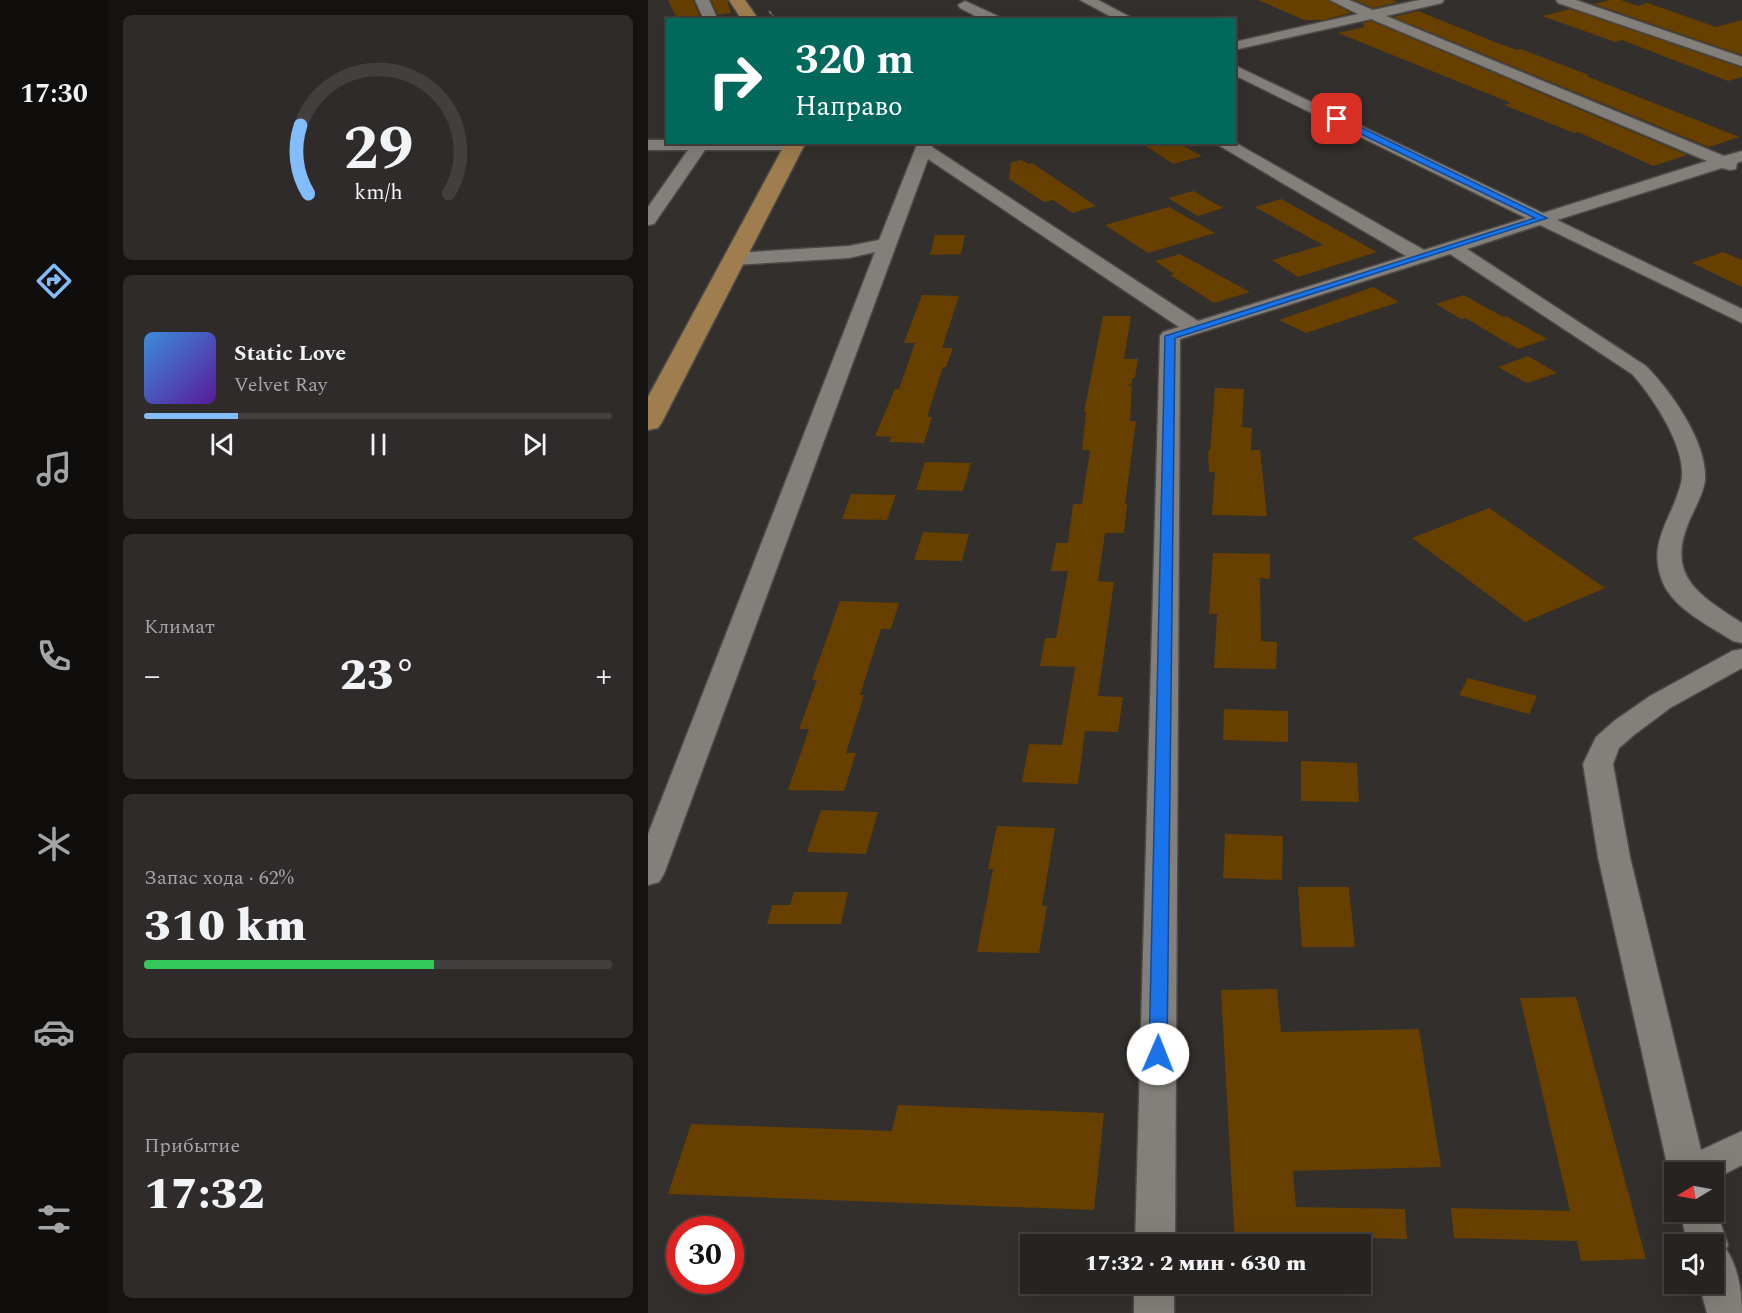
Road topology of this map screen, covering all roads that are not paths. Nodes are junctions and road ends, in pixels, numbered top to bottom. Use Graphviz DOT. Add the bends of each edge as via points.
graph roads {
  1 [pos="702,0"];
  2 [pos="737,0"];
  3 [pos="1087,0"];
  4 [pos="1337,0"];
  5 [pos="1437,0"];
  6 [pos="1563,0"];
  7 [pos="964,7"];
  8 [pos="1373,14"];
  9 [pos="710,18"];
  10 [pos="750,18"];
  11 [pos="990,18"];
  12 [pos="1125,18"];
  13 [pos="1236,46"];
  14 [pos="1742,62"];
  15 [pos="1236,70"];
  16 [pos="702,144"];
  17 [pos="796,144"];
  18 [pos="1224,144"];
  19 [pos="648,145"];
  20 [pos="925,146"];
  21 [pos="1742,156"];
  22 [pos="1722,162"];
  23 [pos="1742,170"];
  24 [pos="1543,218"];
  25 [pos="648,220"];
  26 [pos="889,244"];
  27 [pos="1452,247"];
  28 [pos="1422,257"];
  29 [pos="734,259"];
  30 [pos="1742,317"];
  31 [pos="1195,328"];
  32 [pos="648,422"];
  33 [pos="1742,635"];
  34 [pos="1742,657"];
  35 [pos="648,874"];
  36 [pos="1742,1148"];
  37 [pos="1687,1162"];
  38 [pos="1713,1162"];
  39 [pos="1155,1234"];
  40 [pos="1154,1294"];
  41 [pos="1722,1294"];
  42 [pos="1154,1313"];
  43 [pos="1727,1313"];
  1 -- 9 [label="street"];
  2 -- 10 [label="main road"];
  3 -- 12 [label="street"];
  4 -- 8 [label="street"];
  5 -- 8 [label="street"];
  6 -- 14 [label="street"];
  7 -- 11 [label="street"];
  8 -- 13 [label="street"];
  8 -- 22 [label="street"];
  15 -- 24 [label="street"];
  16 -- 17 [label="street"];
  16 -- 19 [label="street"];
  16 -- 25 [label="street"];
  17 -- 29 [label="main road"];
  18 -- 28 [label="street"];
  20 -- 26 [label="street"];
  20 -- 31 [label="street"];
  21 -- 22 [label="street"];
  22 -- 23 [label="street"];
  22 -- 24 [label="street"];
  24 -- 27 [label="street"];
  24 -- 30 [label="street"];
  26 -- 29 [label="street" via="849,252"];
  26 -- 35 [label="street"];
  27 -- 28 [label="street"];
  27 -- 33 [label="street" via="1639,370 1659,391 1690,451 1693,482 1671,536 1669,559 1676,584 1691,601"];
  28 -- 31 [label="street"];
  29 -- 32 [label="main road"];
  31 -- 39 [label="street" via="1170,336"];
  34 -- 37 [label="street" via="1660,702 1624,728 1606,744 1598,764 1614,857"];
  36 -- 38 [label="street"];
  40 -- 42 [label="street"];
  41 -- 43 [label="street"];
}
